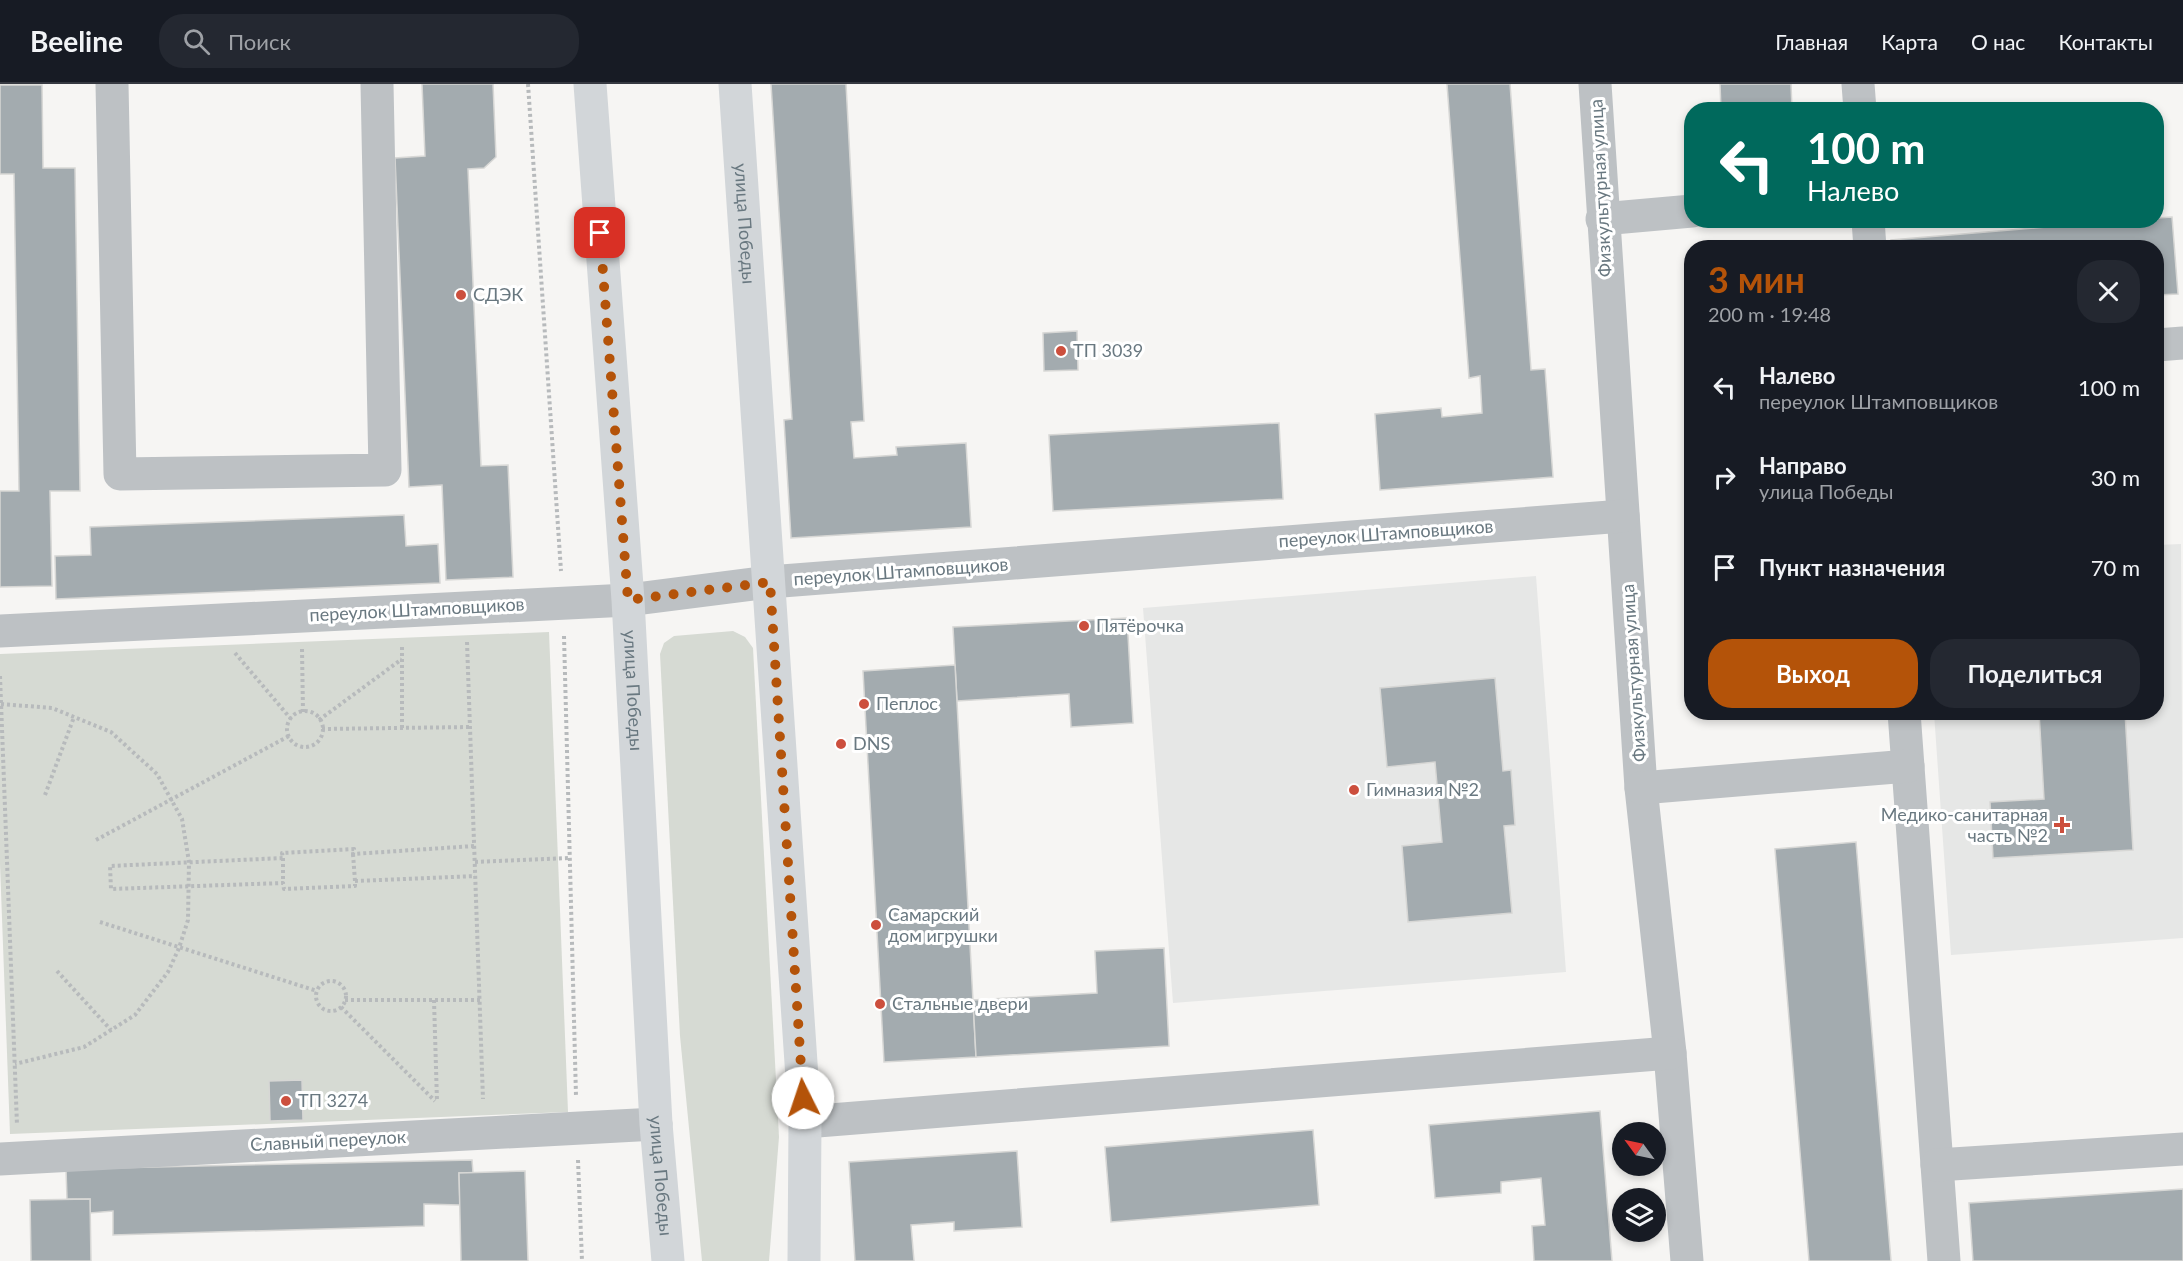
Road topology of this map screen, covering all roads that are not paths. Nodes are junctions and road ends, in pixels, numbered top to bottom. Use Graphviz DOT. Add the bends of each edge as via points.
graph roads {
  1 [pos="112,84"];
  2 [pos="377,84"];
  3 [pos="590,84"];
  4 [pos="735,84"];
  5 [pos="1595,84"];
  6 [pos="1858,84"];
  7 [pos="1859,102"];
  8 [pos="1684,212"];
  9 [pos="1602,219"];
  10 [pos="2183,343"];
  11 [pos="2164,344"];
  12 [pos="1623,516"];
  13 [pos="770,582"];
  14 [pos="628,600"];
  15 [pos="0,631"];
  16 [pos="1905,720"];
  17 [pos="1908,765"];
  18 [pos="1641,788"];
  19 [pos="1671,1053"];
  20 [pos="804,1122"];
  21 [pos="656,1124"];
  22 [pos="2183,1149"];
  23 [pos="0,1158"];
  24 [pos="1937,1165"];
  25 [pos="668,1261"];
  26 [pos="804,1261"];
  27 [pos="1687,1261"];
  28 [pos="1944,1261"];
  1 -- 2 [label="street" via="120,474 385,470"];
  3 -- 14 [label="main road, улица Победы"];
  4 -- 13 [label="main road, улица Победы"];
  5 -- 9 [label="street, Физкультурная улица"];
  6 -- 7 [label="street"];
  8 -- 9 [label="street"];
  9 -- 12 [label="street, Физкультурная улица"];
  10 -- 11 [label="street"];
  12 -- 13 [label="street, переулок Штамповщиков"];
  12 -- 18 [label="street, Физкультурная улица"];
  13 -- 14 [label="street, переулок Штамповщиков"];
  13 -- 20 [label="main road, улица Победы"];
  14 -- 15 [label="street, переулок Штамповщиков"];
  14 -- 21 [label="main road, улица Победы"];
  16 -- 17 [label="street"];
  17 -- 18 [label="street"];
  17 -- 24 [label="street"];
  18 -- 19 [label="street, Физкультурная улица"];
  19 -- 20 [label="street"];
  19 -- 27 [label="street, Физкультурная улица"];
  20 -- 26 [label="main road, улица Победы"];
  21 -- 23 [label="street, Славный переулок"];
  21 -- 25 [label="main road, улица Победы"];
  22 -- 24 [label="street"];
  24 -- 28 [label="street"];
}
